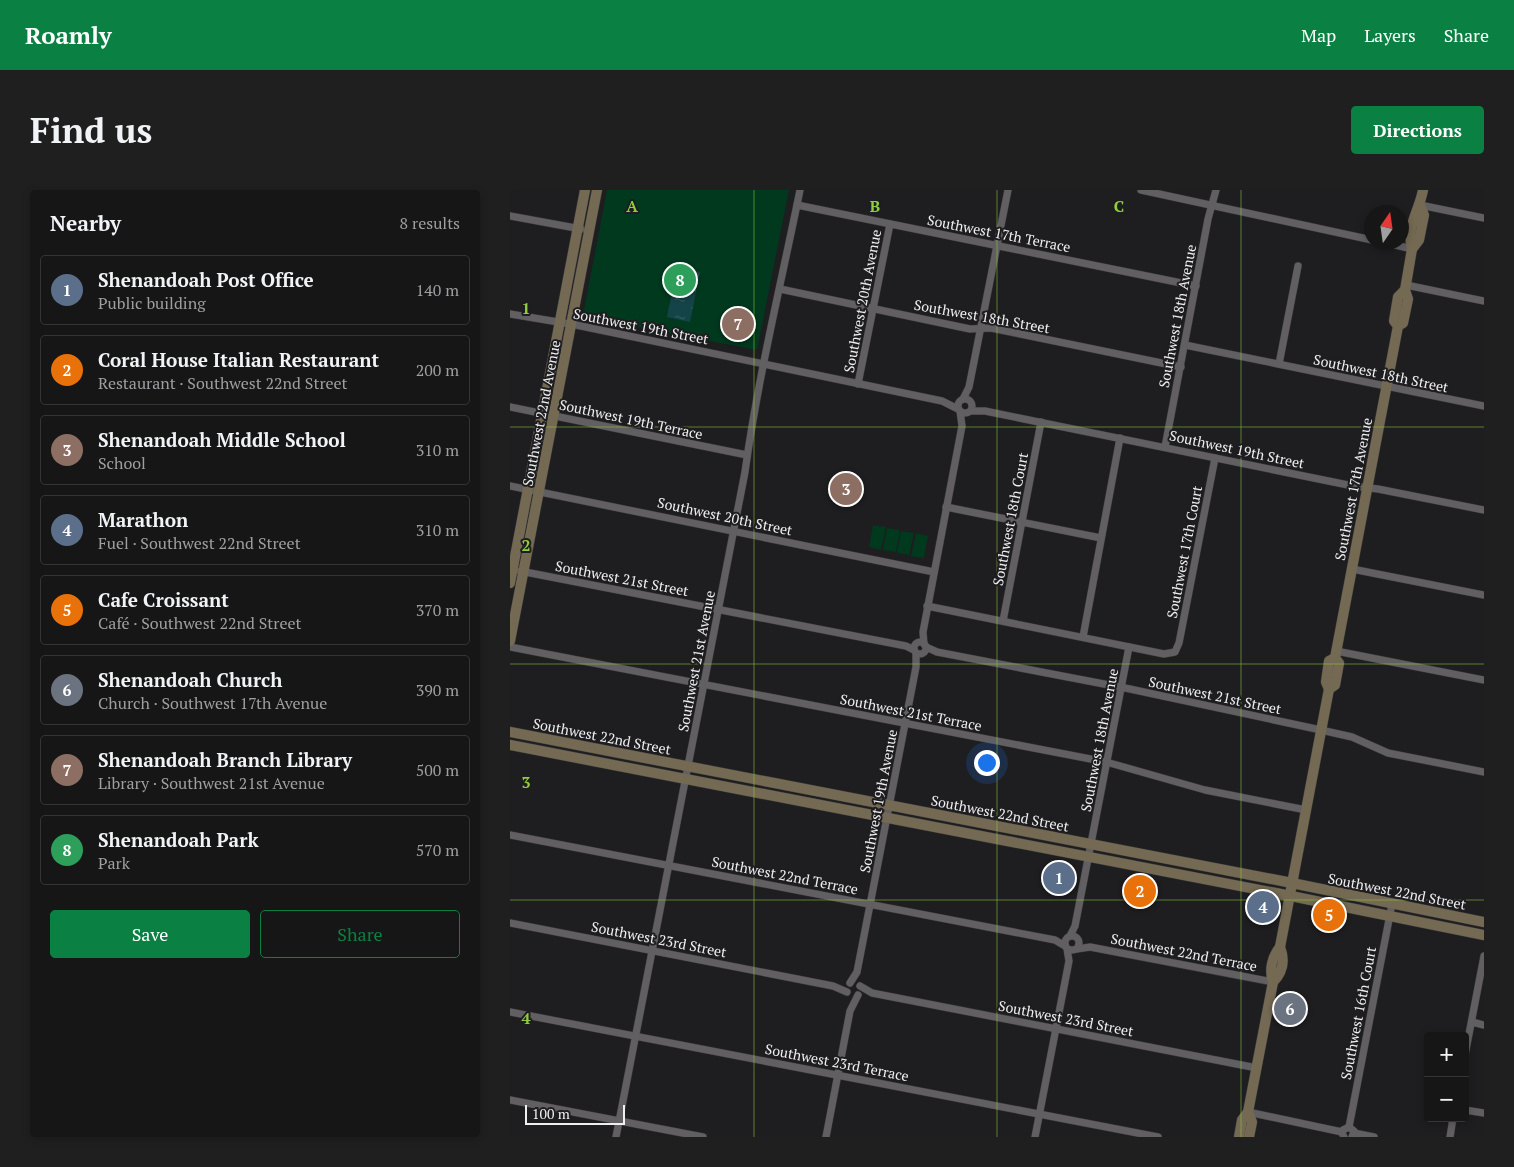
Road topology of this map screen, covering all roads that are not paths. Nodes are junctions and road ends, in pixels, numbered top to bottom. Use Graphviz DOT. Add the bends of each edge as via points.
graph roads {
  1 [pos="585,190"];
  2 [pos="597,190"];
  3 [pos="800,190"];
  4 [pos="1008,190"];
  5 [pos="1141,190"];
  6 [pos="1216,190"];
  7 [pos="1423,190"];
  8 [pos="1212,205"];
  9 [pos="1420,205"];
  10 [pos="797,206"];
  11 [pos="510,216"];
  12 [pos="1484,218"];
  13 [pos="890,224"];
  14 [pos="578,229"];
  15 [pos="589,231"];
  16 [pos="1364,238"];
  17 [pos="996,246"];
  18 [pos="1409,248"];
  19 [pos="1412,249"];
  20 [pos="1298,266"];
  21 [pos="1196,286"];
  22 [pos="1405,288"];
  23 [pos="780,289"];
  24 [pos="1484,301"];
  25 [pos="874,308"];
  26 [pos="510,314"];
  27 [pos="560,323"];
  28 [pos="571,325"];
  29 [pos="980,328"];
  30 [pos="1185,345"];
  31 [pos="764,364"];
  32 [pos="1279,364"];
  33 [pos="1180,367"];
  34 [pos="858,384"];
  35 [pos="969,387"];
  36 [pos="1386,387"];
  37 [pos="962,400"];
  38 [pos="942,401"];
  39 [pos="1484,406"];
  40 [pos="510,407"];
  41 [pos="971,407"];
  42 [pos="959,410"];
  43 [pos="543,413"];
  44 [pos="554,416"];
  45 [pos="1041,422"];
  46 [pos="962,426"];
  47 [pos="1120,438"];
  48 [pos="1165,447"];
  49 [pos="747,455"];
  50 [pos="1214,458"];
  51 [pos="510,486"];
  52 [pos="1368,488"];
  53 [pos="529,489"];
  54 [pos="540,491"];
  55 [pos="946,507"];
  56 [pos="1484,510"];
  57 [pos="1022,522"];
  58 [pos="734,531"];
  59 [pos="1101,538"];
  60 [pos="1352,569"];
  61 [pos="511,570"];
  62 [pos="524,572"];
  63 [pos="934,572"];
  64 [pos="510,582"];
  65 [pos="1484,595"];
  66 [pos="928,606"];
  67 [pos="718,610"];
  68 [pos="1003,621"];
  69 [pos="1083,637"];
  70 [pos="510,641"];
  71 [pos="1129,646"];
  72 [pos="510,647"];
  73 [pos="920,648"];
  74 [pos="1336,654"];
  75 [pos="1484,680"];
  76 [pos="703,684"];
  77 [pos="1121,688"];
  78 [pos="905,724"];
  79 [pos="1322,730"];
  80 [pos="510,732"];
  81 [pos="510,745"];
  82 [pos="1106,762"];
  83 [pos="688,767"];
  84 [pos="1484,772"];
  85 [pos="685,780"];
  86 [pos="890,806"];
  87 [pos="1306,810"];
  88 [pos="887,818"];
  89 [pos="510,835"];
  90 [pos="1091,844"];
  91 [pos="1088,857"];
  92 [pos="669,866"];
  93 [pos="1292,883"];
  94 [pos="1290,896"];
  95 [pos="1392,904"];
  96 [pos="870,905"];
  97 [pos="1390,916"];
  98 [pos="1484,922"];
  99 [pos="510,923"];
  100 [pos="1484,935"];
  101 [pos="1055,940"];
  102 [pos="1074,942"];
  103 [pos="1066,948"];
  104 [pos="652,951"];
  105 [pos="1484,956"];
  106 [pos="1068,961"];
  107 [pos="857,972"];
  108 [pos="1273,982"];
  109 [pos="860,986"];
  110 [pos="849,988"];
  111 [pos="871,993"];
  112 [pos="858,995"];
  113 [pos="851,1008"];
  114 [pos="510,1012"];
  115 [pos="1472,1022"];
  116 [pos="1484,1025"];
  117 [pos="1056,1029"];
  118 [pos="636,1036"];
  119 [pos="1469,1036"];
  120 [pos="1257,1068"];
  121 [pos="838,1075"];
  122 [pos="510,1100"];
  123 [pos="1469,1111"];
  124 [pos="1248,1112"];
  125 [pos="1484,1113"];
  126 [pos="1039,1114"];
  127 [pos="619,1121"];
  128 [pos="1452,1122"];
  129 [pos="1349,1127"];
  130 [pos="1343,1134"];
  131 [pos="1353,1135"];
  132 [pos="616,1137"];
  133 [pos="703,1137"];
  134 [pos="826,1137"];
  135 [pos="1035,1137"];
  136 [pos="1158,1137"];
  137 [pos="1239,1137"];
  138 [pos="1249,1137"];
  139 [pos="1374,1137"];
  140 [pos="1450,1137"];
  1 -- 14 [label="main road, Southwest 22nd Avenue"];
  2 -- 15 [label="main road, Southwest 22nd Avenue"];
  3 -- 10 [label="street, Southwest 21st Avenue"];
  4 -- 17 [label="street"];
  5 -- 8 [label="street"];
  6 -- 8 [label="street, Southwest 18th Avenue"];
  7 -- 9 [label="main road, Southwest 17th Avenue"];
  8 -- 16 [label="street"];
  8 -- 21 [label="street, Southwest 18th Avenue"];
  9 -- 12 [label="street"];
  9 -- 19 [label="main road, Southwest 17th Avenue" via="1414,214 1409,238"];
  10 -- 13 [label="street, Southwest 17th Terrace"];
  10 -- 23 [label="street, Southwest 21st Avenue"];
  11 -- 14 [label="street"];
  13 -- 17 [label="street, Southwest 17th Terrace"];
  13 -- 25 [label="street, Southwest 20th Avenue"];
  14 -- 15 [label="street"];
  14 -- 27 [label="main road, Southwest 22nd Avenue"];
  15 -- 28 [label="main road, Southwest 22nd Avenue"];
  17 -- 21 [label="street, Southwest 17th Terrace"];
  17 -- 29 [label="street"];
  18 -- 19 [label="street"];
  19 -- 22 [label="main road, Southwest 17th Avenue"];
  20 -- 32 [label="street"];
  21 -- 30 [label="street, Southwest 18th Avenue"];
  22 -- 24 [label="street"];
  22 -- 36 [label="main road, Southwest 17th Avenue" via="1398,297 1394,321 1398,326"];
  23 -- 25 [label="street, Southwest 18th Street"];
  23 -- 31 [label="street, Southwest 21st Avenue"];
  25 -- 29 [label="street, Southwest 18th Street"];
  25 -- 34 [label="street, Southwest 20th Avenue"];
  26 -- 27 [label="street, Southwest 19th Street"];
  27 -- 28 [label="street, Southwest 19th Street"];
  27 -- 43 [label="main road, Southwest 22nd Avenue"];
  28 -- 31 [label="street, Southwest 19th Street"];
  28 -- 44 [label="main road, Southwest 22nd Avenue"];
  29 -- 33 [label="street, Southwest 18th Street"];
  29 -- 35 [label="street"];
  30 -- 32 [label="street, Southwest 18th Street"];
  30 -- 33 [label="street, Southwest 18th Avenue"];
  31 -- 34 [label="street, Southwest 19th Street"];
  31 -- 49 [label="street, Southwest 21st Avenue"];
  32 -- 36 [label="street, Southwest 18th Street"];
  33 -- 48 [label="street, Southwest 18th Avenue"];
  34 -- 38 [label="street, Southwest 19th Street"];
  35 -- 37 [label="street"];
  35 -- 41 [label="street"];
  36 -- 39 [label="street, Southwest 18th Street"];
  36 -- 52 [label="main road, Southwest 17th Avenue"];
  37 -- 38 [label="street, Southwest 19th Street"];
  37 -- 41 [label="street, Southwest 19th Street"];
  37 -- 42 [label="street" via="958,404"];
  38 -- 42 [label="street, Southwest 19th Street"];
  40 -- 43 [label="street, Southwest 19th Terrace"];
  41 -- 42 [label="street" via="964,413"];
  41 -- 45 [label="street, Southwest 19th Street"];
  41 -- 46 [label="street, Southwest 19th Avenue"];
  42 -- 46 [label="street, Southwest 19th Avenue"];
  43 -- 44 [label="street, Southwest 19th Terrace"];
  43 -- 53 [label="main road, Southwest 22nd Avenue"];
  44 -- 49 [label="street, Southwest 19th Terrace"];
  44 -- 54 [label="main road, Southwest 22nd Avenue"];
  45 -- 47 [label="street, Southwest 19th Street"];
  45 -- 57 [label="street, Southwest 18th Court"];
  46 -- 55 [label="street, Southwest 19th Avenue"];
  47 -- 48 [label="street, Southwest 19th Street"];
  47 -- 59 [label="street"];
  48 -- 50 [label="street, Southwest 19th Street"];
  49 -- 58 [label="street, Southwest 21st Avenue"];
  50 -- 52 [label="street, Southwest 19th Street"];
  50 -- 71 [label="street, Southwest 17th Court" via="1177,651 1164,654"];
  51 -- 53 [label="street, Southwest 20th Street"];
  52 -- 56 [label="street, Southwest 19th Street"];
  52 -- 60 [label="main road, Southwest 17th Avenue"];
  53 -- 54 [label="street, Southwest 20th Street"];
  53 -- 61 [label="main road, Southwest 22nd Avenue"];
  54 -- 58 [label="street, Southwest 20th Street"];
  54 -- 62 [label="main road, Southwest 22nd Avenue"];
  55 -- 57 [label="street"];
  55 -- 63 [label="street, Southwest 19th Avenue"];
  57 -- 59 [label="street"];
  57 -- 68 [label="street, Southwest 18th Court"];
  58 -- 63 [label="street, Southwest 20th Street"];
  58 -- 67 [label="street, Southwest 21st Avenue"];
  59 -- 69 [label="street"];
  60 -- 65 [label="street"];
  60 -- 74 [label="main road, Southwest 17th Avenue"];
  61 -- 62 [label="street, Southwest 21st Street"];
  61 -- 64 [label="main road, Southwest 22nd Avenue"];
  62 -- 67 [label="street, Southwest 21st Street"];
  62 -- 70 [label="main road, Southwest 22nd Avenue"];
  63 -- 66 [label="street, Southwest 19th Avenue"];
  66 -- 68 [label="street"];
  66 -- 73 [label="street, Southwest 19th Avenue"];
  67 -- 73 [label="street, Southwest 21st Street"];
  67 -- 76 [label="street, Southwest 21st Avenue"];
  68 -- 69 [label="street"];
  69 -- 71 [label="street"];
  71 -- 77 [label="street, Southwest 18th Avenue"];
  72 -- 76 [label="street, Southwest 21st Terrace"];
  73 -- 77 [label="street, Southwest 21st Street"];
  73 -- 78 [label="street, Southwest 19th Avenue"];
  74 -- 75 [label="street"];
  74 -- 79 [label="main road, Southwest 17th Avenue" via="1330,661 1326,682 1329,688"];
  76 -- 78 [label="street, Southwest 21st Terrace"];
  76 -- 83 [label="street, Southwest 21st Avenue"];
  77 -- 79 [label="street, Southwest 21st Street"];
  77 -- 82 [label="street, Southwest 18th Avenue"];
  78 -- 82 [label="street, Southwest 21st Terrace"];
  78 -- 86 [label="street, Southwest 19th Avenue"];
  79 -- 84 [label="street, Southwest 21st Street" via="1352,737 1388,753"];
  79 -- 87 [label="main road, Southwest 17th Avenue"];
  80 -- 83 [label="main road, Southwest 22nd Street"];
  81 -- 85 [label="main road, Southwest 22nd Street"];
  82 -- 87 [label="street, Southwest 21st Terrace" via="1213,792"];
  82 -- 90 [label="street, Southwest 18th Avenue"];
  83 -- 85 [label="street, Southwest 21st Avenue"];
  83 -- 86 [label="main road, Southwest 22nd Street"];
  85 -- 88 [label="main road, Southwest 22nd Street"];
  85 -- 92 [label="street, Southwest 21st Avenue"];
  86 -- 88 [label="street, Southwest 19th Avenue"];
  86 -- 90 [label="main road, Southwest 22nd Street"];
  87 -- 93 [label="main road, Southwest 17th Avenue"];
  88 -- 91 [label="main road, Southwest 22nd Street"];
  88 -- 96 [label="street, Southwest 19th Avenue"];
  89 -- 92 [label="street, Southwest 22nd Terrace"];
  90 -- 91 [label="street, Southwest 18th Avenue"];
  90 -- 93 [label="main road, Southwest 22nd Street"];
  91 -- 94 [label="main road, Southwest 22nd Street"];
  91 -- 102 [label="street, Southwest 18th Avenue"];
  92 -- 96 [label="street, Southwest 22nd Terrace"];
  92 -- 104 [label="street, Southwest 21st Avenue"];
  93 -- 94 [label="main road, Southwest 17th Avenue"];
  93 -- 95 [label="main road, Southwest 22nd Street"];
  94 -- 97 [label="main road, Southwest 22nd Street"];
  94 -- 108 [label="main road, Southwest 17th Avenue" via="1280,947 1274,954 1270,974"];
  95 -- 97 [label="street, Southwest 16th Court"];
  95 -- 98 [label="main road, Southwest 22nd Street"];
  96 -- 101 [label="street, Southwest 22nd Terrace"];
  96 -- 107 [label="street, Southwest 19th Avenue"];
  97 -- 100 [label="main road, Southwest 22nd Street"];
  97 -- 129 [label="street, Southwest 16th Court"];
  99 -- 104 [label="street, Southwest 23rd Street"];
  101 -- 102 [label="street, Southwest 22nd Terrace"];
  101 -- 103 [label="street, Southwest 22nd Terrace"];
  102 -- 103 [label="street"];
  102 -- 103 [label="street, Southwest 18th Avenue"];
  102 -- 106 [label="street, Southwest 18th Avenue"];
  102 -- 108 [label="street, Southwest 22nd Terrace"];
  103 -- 106 [label="street, Southwest 18th Avenue"];
  104 -- 110 [label="street, Southwest 23rd Street"];
  104 -- 118 [label="street, Southwest 21st Avenue"];
  105 -- 115 [label="street"];
  106 -- 117 [label="street, Southwest 18th Avenue"];
  107 -- 109 [label="street, Southwest 19th Avenue"];
  107 -- 110 [label="street, Southwest 19th Avenue"];
  108 -- 120 [label="main road, Southwest 17th Avenue"];
  109 -- 110 [label="street" via="855,982"];
  109 -- 111 [label="street, Southwest 23rd Street"];
  109 -- 112 [label="street"];
  110 -- 112 [label="street" via="853,996"];
  110 -- 113 [label="street"];
  111 -- 112 [label="street, Southwest 23rd Street"];
  111 -- 117 [label="street, Southwest 23rd Street"];
  112 -- 113 [label="street"];
  113 -- 121 [label="street"];
  114 -- 118 [label="street, Southwest 23rd Terrace"];
  115 -- 116 [label="street"];
  115 -- 119 [label="street"];
  117 -- 120 [label="street, Southwest 23rd Street"];
  117 -- 126 [label="street, Southwest 18th Avenue"];
  118 -- 121 [label="street, Southwest 23rd Terrace"];
  118 -- 127 [label="street, Southwest 21st Avenue"];
  120 -- 124 [label="main road, Southwest 17th Avenue"];
  121 -- 126 [label="street, Southwest 23rd Terrace"];
  121 -- 134 [label="street"];
  122 -- 127 [label="street"];
  123 -- 125 [label="street"];
  124 -- 130 [label="street"];
  124 -- 137 [label="main road, Southwest 17th Avenue" via="1242,1120"];
  124 -- 138 [label="main road, Southwest 17th Avenue" via="1252,1122"];
  126 -- 135 [label="street, Southwest 18th Avenue"];
  126 -- 136 [label="street, Southwest 23rd Terrace"];
  127 -- 132 [label="street, Southwest 21st Avenue"];
  127 -- 133 [label="street"];
  128 -- 140 [label="street"];
  129 -- 130 [label="street" via="1345,1127"];
  129 -- 131 [label="street"];
  131 -- 139 [label="street"];
}
